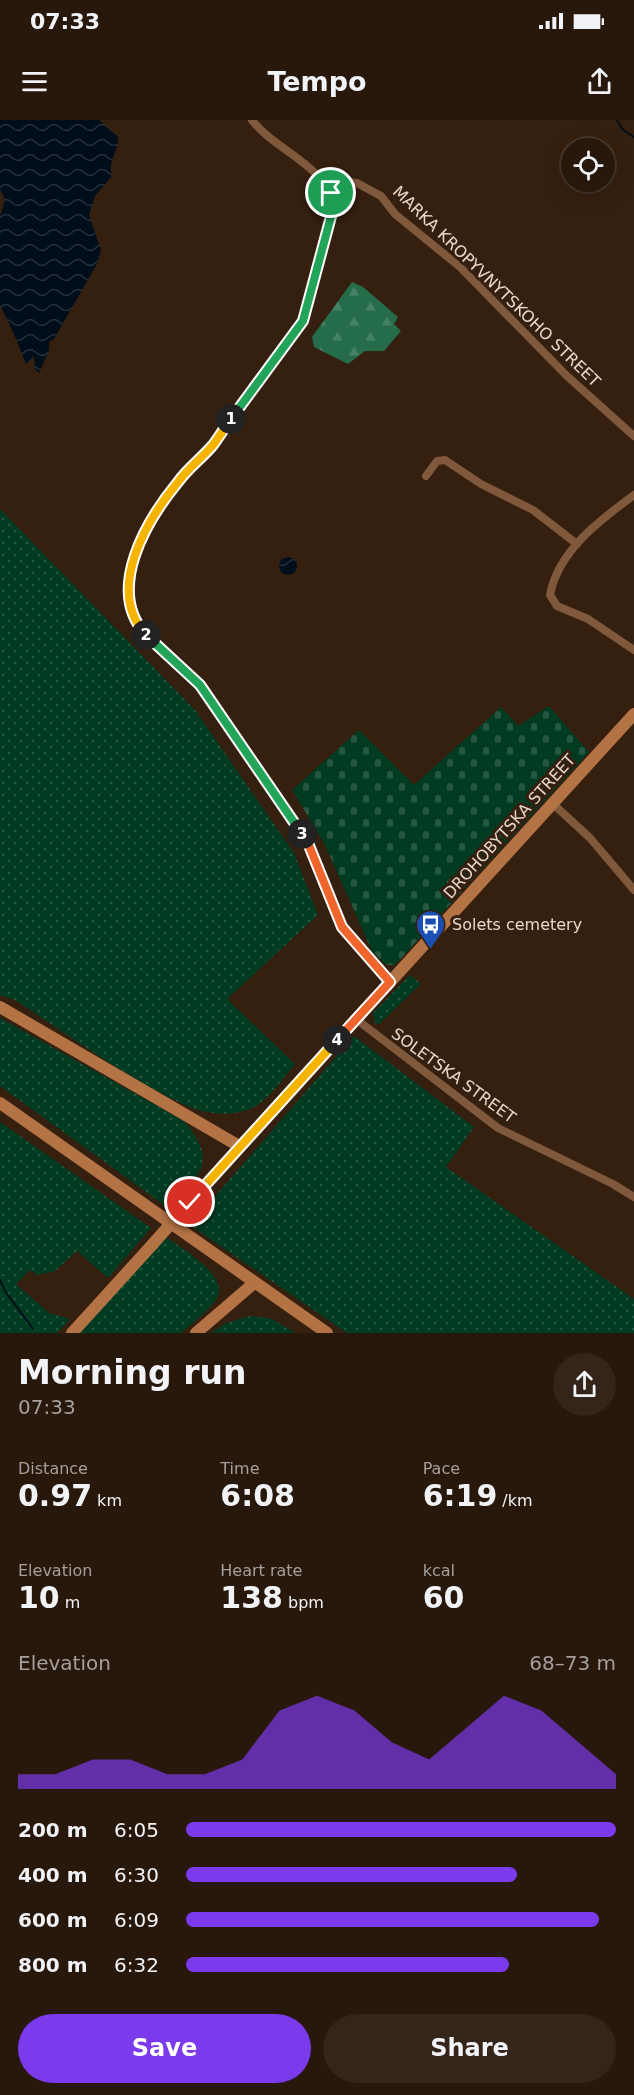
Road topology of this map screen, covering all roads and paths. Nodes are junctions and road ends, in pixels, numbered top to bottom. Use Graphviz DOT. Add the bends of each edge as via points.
graph roads {
  1 [pos="252,120"];
  2 [pos="331,193"];
  3 [pos="634,436"];
  4 [pos="426,476"];
  5 [pos="634,495"];
  6 [pos="577,544"];
  7 [pos="634,650"];
  8 [pos="634,714"];
  9 [pos="552,803"];
  10 [pos="634,890"];
  11 [pos="390,982"];
  12 [pos="0,1007"];
  13 [pos="356,1019"];
  14 [pos="0,1103"];
  15 [pos="239,1146"];
  16 [pos="634,1197"];
  17 [pos="254,1283"];
  18 [pos="72,1333"];
  19 [pos="196,1333"];
  20 [pos="327,1333"];
  1 -- 2 [label="street" via="302,160"];
  2 -- 3 [label="street, MARKA KROPYVNYTSKOHO STREET" via="349,182 381,196 395,214 460,267 567,376"];
  2 -- 11 [label="street" via="333,209 303,321 212,446 160,505 132,568 130,610 152,641 200,685 308,843 342,927"];
  4 -- 6 [label="street" via="437,461 445,460 481,484 533,510"];
  5 -- 6 [label="street"];
  6 -- 7 [label="street" via="552,586 552,600"];
  8 -- 9 [label="street, DROHOBYTSKA STREET"];
  9 -- 10 [label="street" via="590,838"];
  9 -- 11 [label="street, DROHOBYTSKA STREET"];
  11 -- 13 [label="street, DROHOBYTSKA STREET"];
  12 -- 15 [label="street"];
  13 -- 15 [label="street, DROHOBYTSKA STREET"];
  13 -- 16 [label="street, SOLETSKA STREET" via="498,1128"];
  14 -- 17 [label="street"];
  15 -- 18 [label="street, DROHOBYTSKA STREET, bridge"];
  17 -- 19 [label="street"];
  17 -- 20 [label="street"];
}
